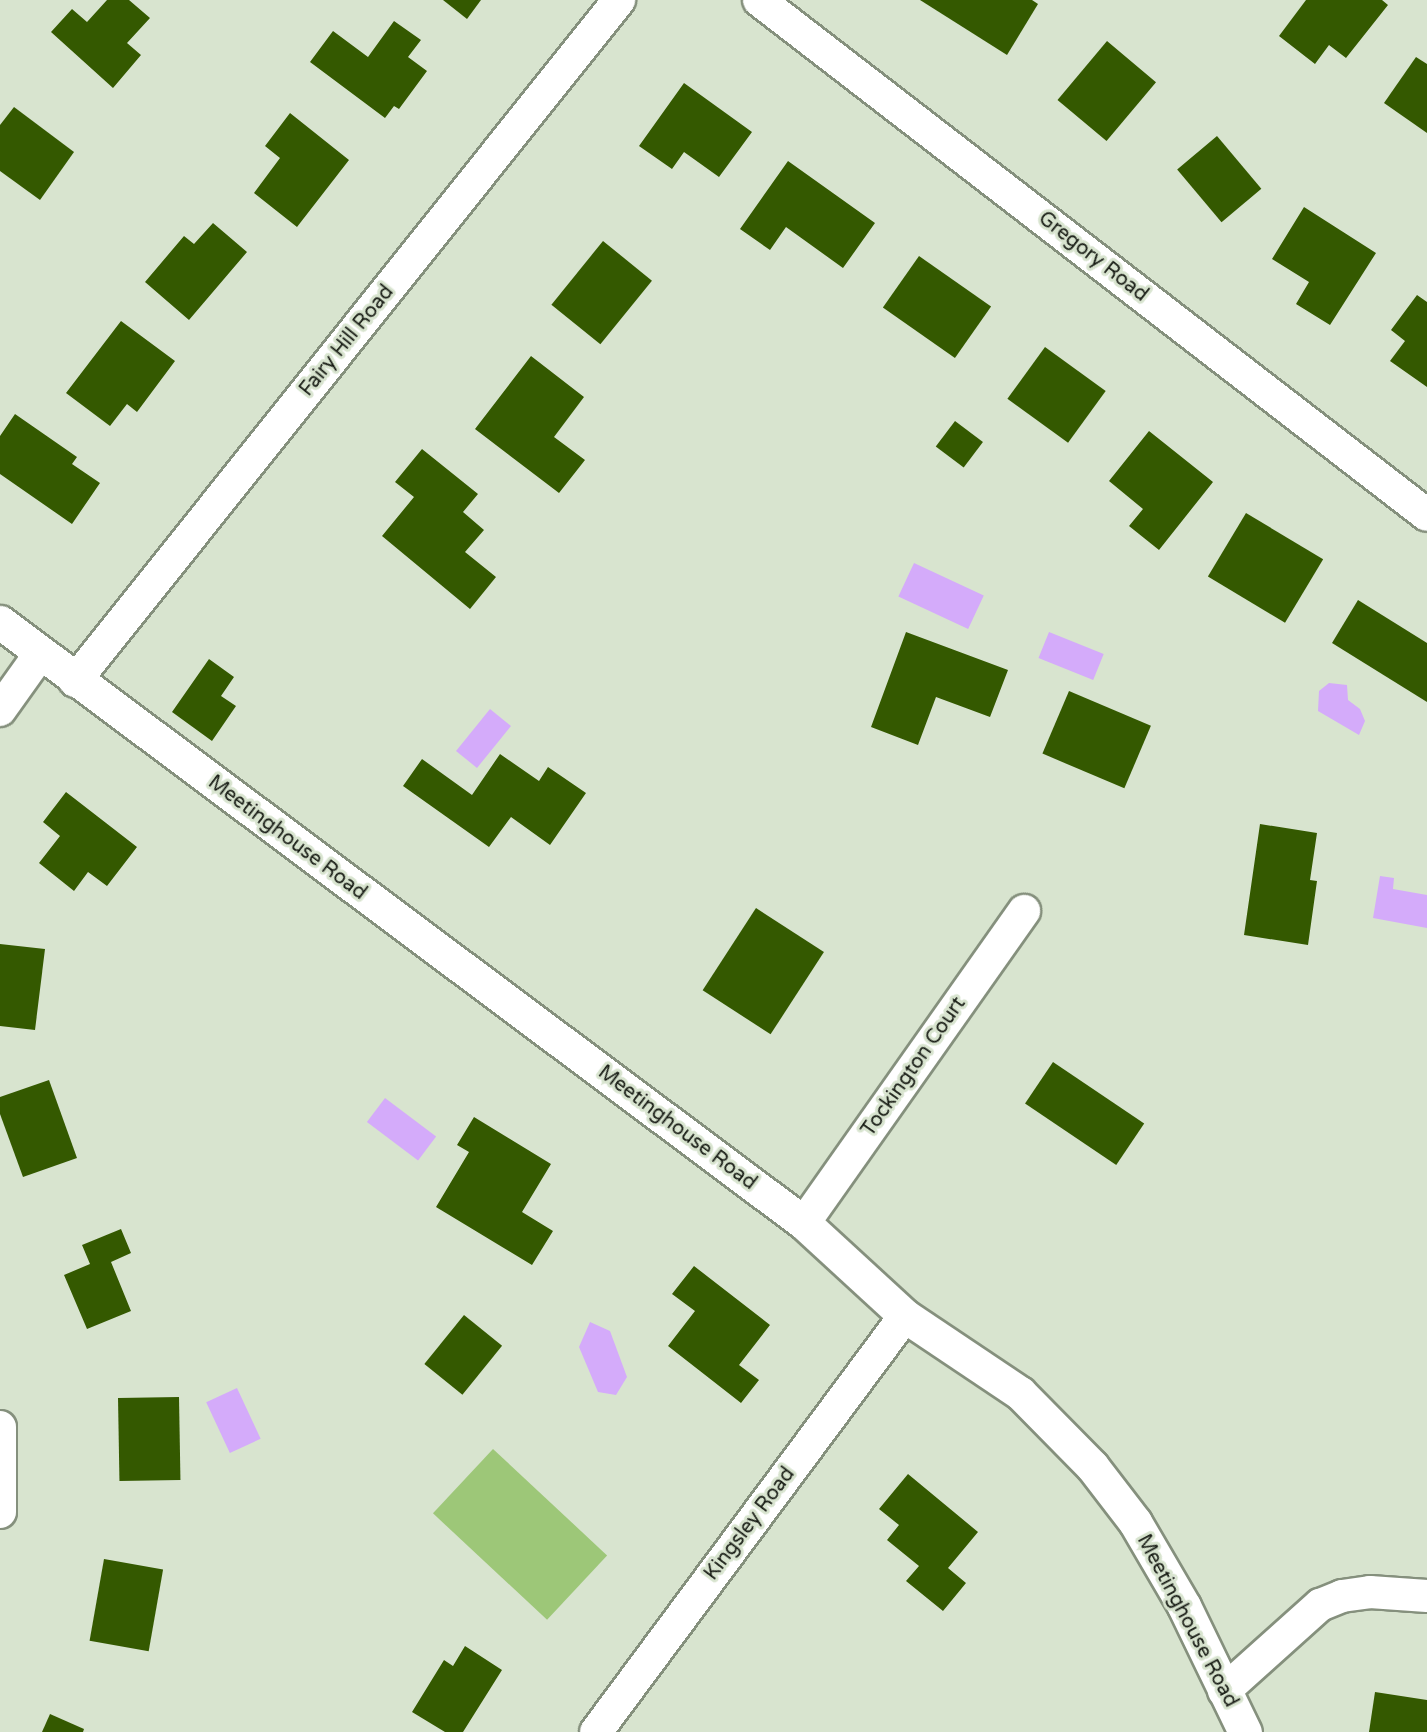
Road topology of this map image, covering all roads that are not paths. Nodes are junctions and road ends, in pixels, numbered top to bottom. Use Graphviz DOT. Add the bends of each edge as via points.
graph roads {
  1 [pos="619,0"];
  2 [pos="759,0"];
  3 [pos="1427,515"];
  4 [pos="0,622"];
  5 [pos="40,654"];
  6 [pos="75,681"];
  7 [pos="0,710"];
  8 [pos="1024,911"];
  9 [pos="804,1223"];
  10 [pos="905,1316"];
  11 [pos="0,1427"];
  12 [pos="0,1512"];
  13 [pos="1427,1596"];
  14 [pos="1224,1692"];
  15 [pos="596,1732"];
  16 [pos="1245,1732"];
  1 -- 6 [label="street, Fairy Hill Road"];
  2 -- 3 [label="street, Gregory Road"];
  4 -- 5 [label="street, Meetinghouse Road"];
  5 -- 6 [label="street, Meetinghouse Road"];
  5 -- 7 [label="street"];
  6 -- 9 [label="street, Meetinghouse Road"];
  8 -- 9 [label="street, Tockington Court"];
  9 -- 10 [label="street, Meetinghouse Road"];
  10 -- 14 [label="street, Meetinghouse Road" via="1020,1393 1092,1466 1135,1522 1184,1606"];
  10 -- 15 [label="street, Kingsley Road"];
  11 -- 12 [label="street"];
  13 -- 14 [label="street" via="1370,1592 1342,1596 1320,1605"];
  14 -- 16 [label="street, Meetinghouse Road"];
}
